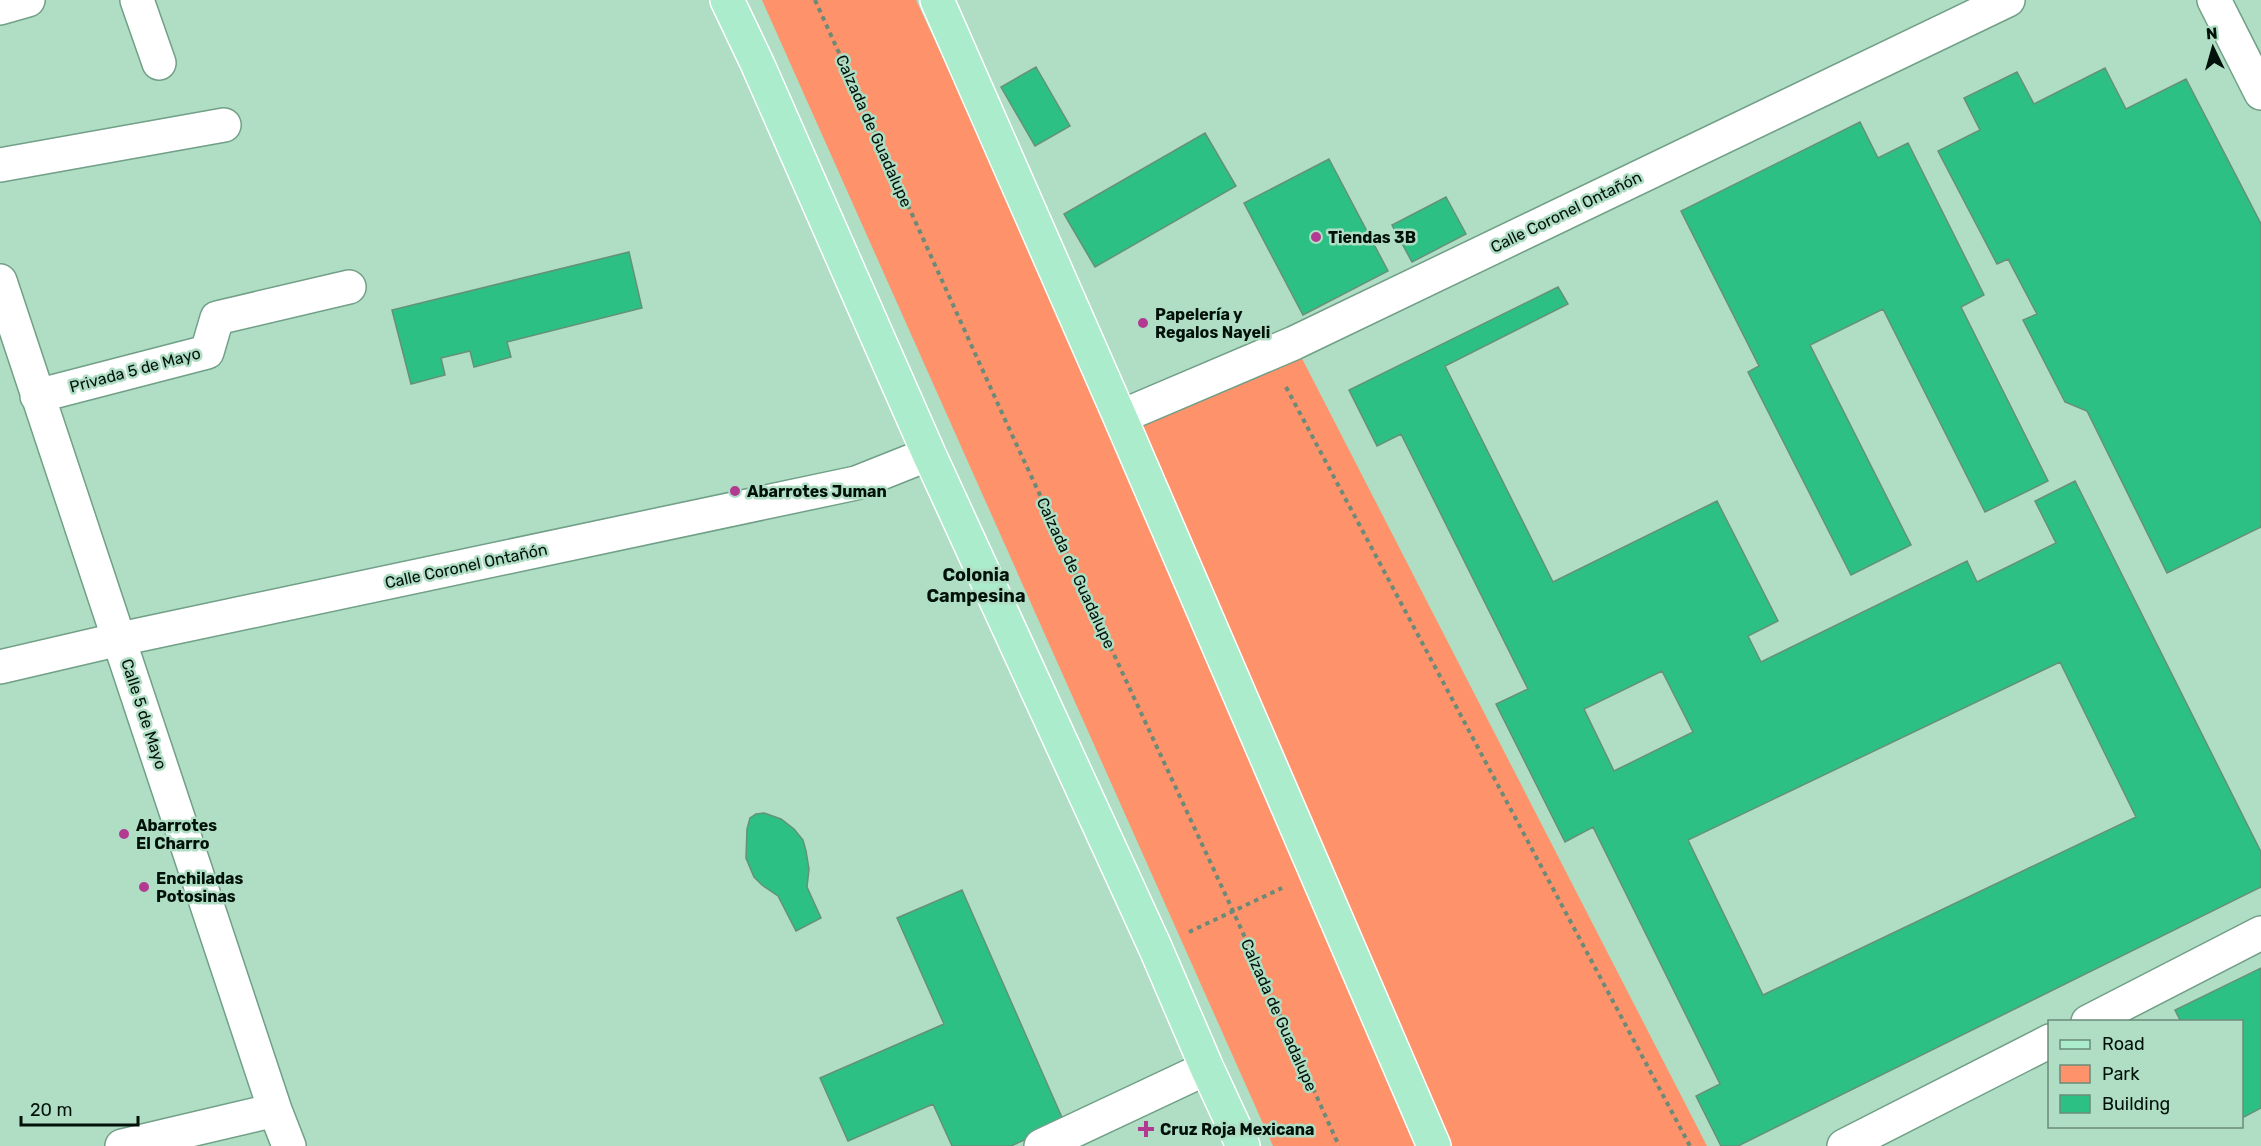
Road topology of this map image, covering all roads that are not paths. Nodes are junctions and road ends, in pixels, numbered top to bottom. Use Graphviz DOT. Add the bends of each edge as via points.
graph roads {
  1 [pos="28,0"];
  2 [pos="137,0"];
  3 [pos="727,0"];
  4 [pos="937,0"];
  5 [pos="2008,0"];
  6 [pos="2214,0"];
  7 [pos="0,8"];
  8 [pos="159,63"];
  9 [pos="2261,93"];
  10 [pos="224,125"];
  11 [pos="0,165"];
  12 [pos="0,281"];
  13 [pos="349,287"];
  14 [pos="37,396"];
  15 [pos="1120,417"];
  16 [pos="929,454"];
  17 [pos="120,639"];
  18 [pos="0,667"];
  19 [pos="2261,933"];
  20 [pos="2092,1020"];
  21 [pos="2048,1042"];
  22 [pos="1207,1068"];
  23 [pos="275,1110"];
  24 [pos="122,1146"];
  25 [pos="289,1146"];
  26 [pos="1041,1146"];
  27 [pos="1243,1146"];
  28 [pos="1434,1146"];
  29 [pos="1845,1146"];
  1 -- 7 [label="street"];
  2 -- 8 [label="street"];
  3 -- 16 [label="main road"];
  4 -- 15 [label="main road"];
  5 -- 15 [label="street, Calle Coronel Ontañón" via="1269,354"];
  6 -- 9 [label="street"];
  10 -- 11 [label="street"];
  12 -- 14 [label="street, Calle 5 de Mayo"];
  13 -- 14 [label="street, Privada 5 de Mayo" via="217,318 207,352"];
  14 -- 17 [label="street, Calle 5 de Mayo"];
  15 -- 28 [label="main road"];
  16 -- 17 [label="street, Calle Coronel Ontañón" via="856,483"];
  16 -- 22 [label="main road"];
  17 -- 18 [label="street, Calle Coronel Ontañón"];
  17 -- 23 [label="street, Calle 5 de Mayo"];
  19 -- 20 [label="street"];
  21 -- 29 [label="street"];
  22 -- 26 [label="street"];
  22 -- 27 [label="main road"];
  23 -- 24 [label="street"];
  23 -- 25 [label="street, Calle 5 de Mayo"];
}
